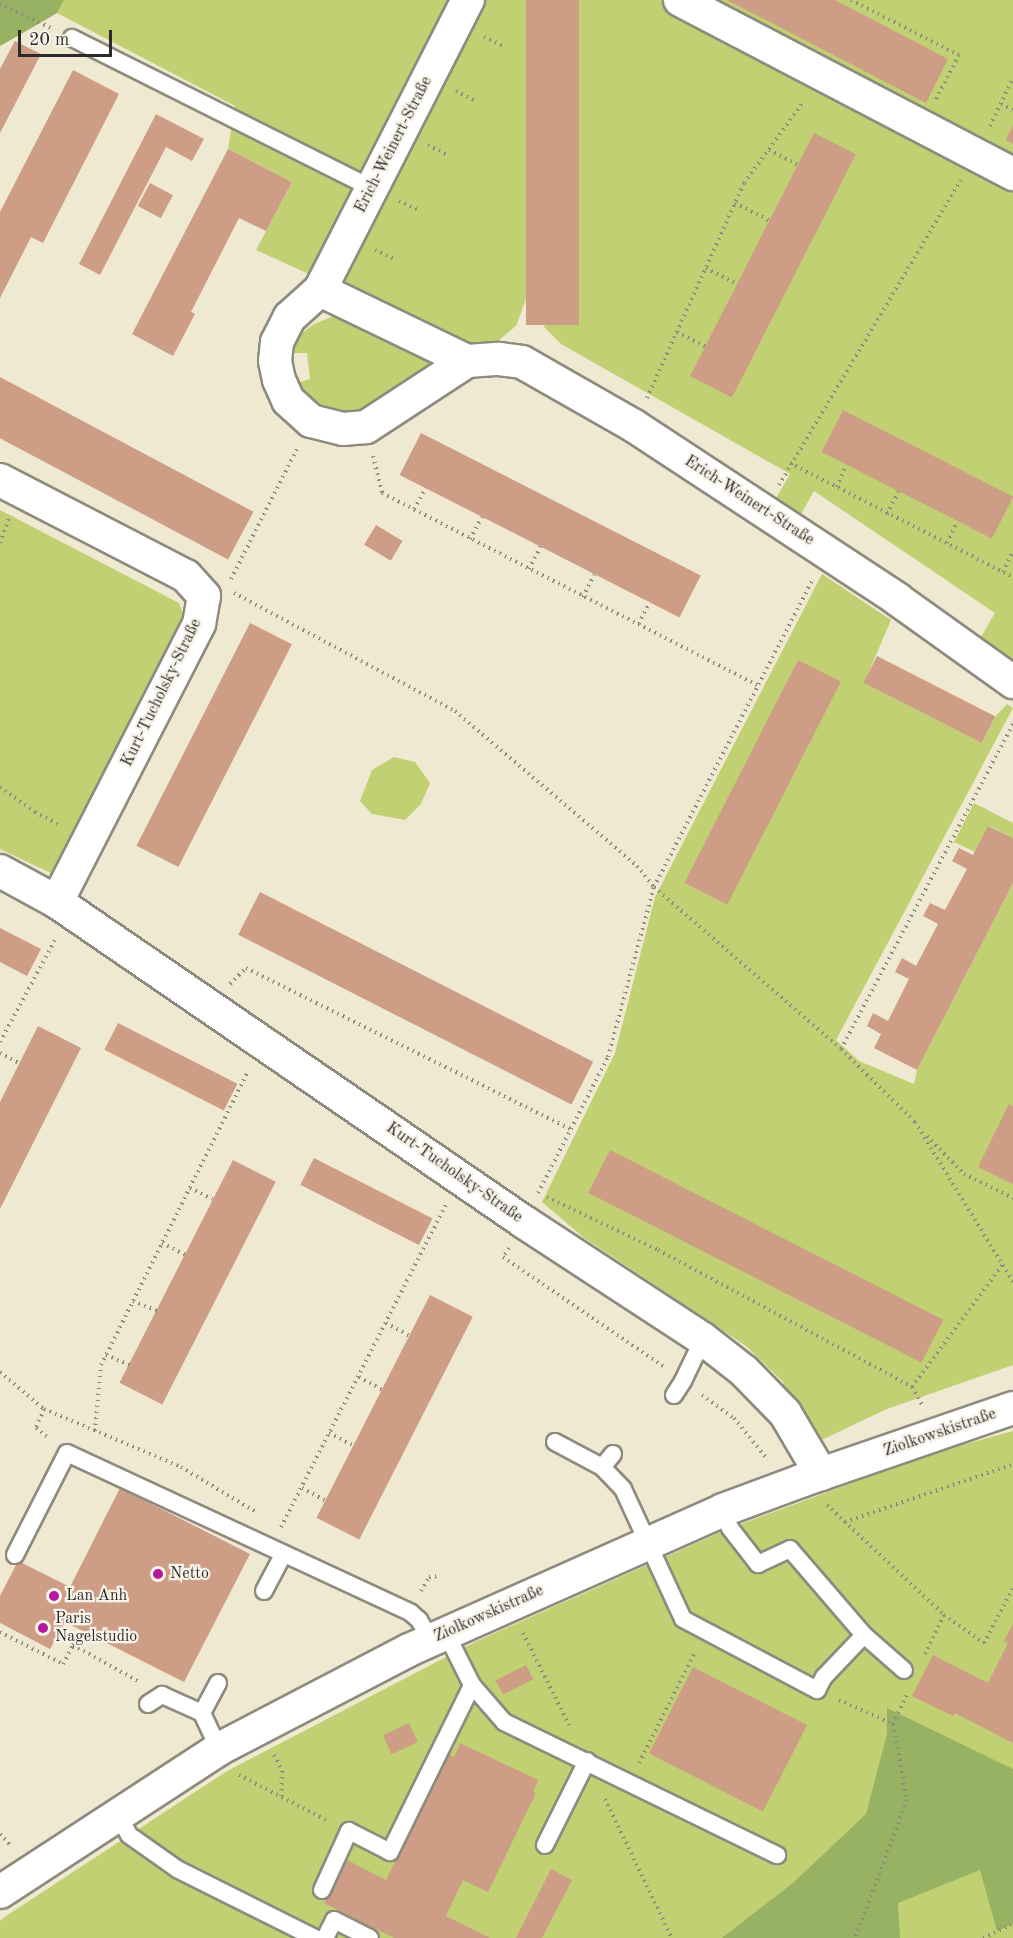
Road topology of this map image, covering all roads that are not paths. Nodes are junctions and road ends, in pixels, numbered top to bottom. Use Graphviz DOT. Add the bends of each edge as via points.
graph roads {
  1 [pos="468,0"];
  2 [pos="680,0"];
  3 [pos="72,38"];
  4 [pos="1013,174"];
  5 [pos="372,188"];
  6 [pos="320,290"];
  7 [pos="468,361"];
  8 [pos="0,480"];
  9 [pos="1013,682"];
  10 [pos="0,871"];
  11 [pos="65,907"];
  12 [pos="703,1339"];
  13 [pos="679,1388"];
  14 [pos="1013,1408"];
  15 [pos="555,1442"];
  16 [pos="800,1481"];
  17 [pos="723,1510"];
  18 [pos="646,1543"];
  19 [pos="15,1555"];
  20 [pos="283,1555"];
  21 [pos="264,1591"];
  22 [pos="864,1635"];
  23 [pos="439,1636"];
  24 [pos="912,1668"];
  25 [pos="218,1683"];
  26 [pos="472,1684"];
  27 [pos="155,1699"];
  28 [pos="202,1713"];
  29 [pos="219,1749"];
  30 [pos="587,1761"];
  31 [pos="118,1815"];
  32 [pos="545,1845"];
  33 [pos="777,1855"];
  34 [pos="322,1890"];
  35 [pos="0,1892"];
  36 [pos="315,1938"];
  37 [pos="326,1938"];
  38 [pos="370,1938"];
  1 -- 5 [label="street, Erich-Weinert-Straße"];
  2 -- 4 [label="street"];
  3 -- 5 [label="lane"];
  5 -- 6 [label="street, Erich-Weinert-Straße"];
  6 -- 7 [label="street, Erich-Weinert-Straße"];
  6 -- 7 [label="street, Erich-Weinert-Straße" via="290,317 277,342 275,362 288,400 311,421 343,429 366,428"];
  7 -- 9 [label="street, Erich-Weinert-Straße" via="522,362 634,426 827,552"];
  8 -- 11 [label="street, Kurt-Tucholsky-Straße" via="186,576 204,596 199,624 89,842"];
  10 -- 11 [label="street, Kurt-Tucholsky-Straße"];
  11 -- 12 [label="street, Kurt-Tucholsky-Straße" via="524,1222"];
  12 -- 13 [label="lane"];
  12 -- 16 [label="street, Kurt-Tucholsky-Straße" via="744,1371 784,1413"];
  14 -- 16 [label="street, Ziolkowskistraße"];
  15 -- 18 [label="lane" via="608,1460"];
  16 -- 17 [label="street, Ziolkowskistraße"];
  17 -- 18 [label="street, Ziolkowskistraße"];
  17 -- 22 [label="lane" via="730,1528 758,1564 790,1549"];
  18 -- 22 [label="lane" via="683,1619 817,1690 824,1677"];
  18 -- 23 [label="street, Ziolkowskistraße"];
  19 -- 20 [label="lane" via="67,1453"];
  20 -- 21 [label="lane"];
  20 -- 23 [label="lane" via="411,1613"];
  22 -- 24 [label="lane"];
  23 -- 26 [label="lane"];
  23 -- 29 [label="street, Ziolkowskistraße"];
  25 -- 28 [label="lane"];
  26 -- 30 [label="lane" via="504,1722"];
  26 -- 34 [label="lane" via="390,1852 349,1831"];
  27 -- 28 [label="lane"];
  28 -- 29 [label="lane"];
  29 -- 31 [label="street, Ziolkowskistraße"];
  30 -- 32 [label="lane"];
  30 -- 33 [label="lane"];
  31 -- 35 [label="street, Ziolkowskistraße"];
  31 -- 36 [label="lane" via="129,1835 177,1869"];
  37 -- 38 [label="lane" via="334,1920"];
}
